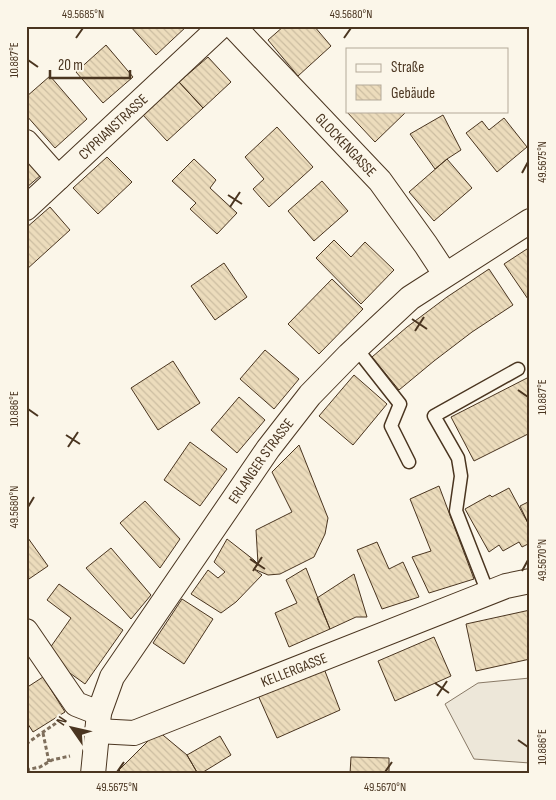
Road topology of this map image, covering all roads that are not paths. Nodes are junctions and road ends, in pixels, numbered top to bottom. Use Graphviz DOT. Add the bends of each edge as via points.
graph roads {
  1 [pos="221,26"];
  2 [pos="233,26"];
  3 [pos="26,142"];
  4 [pos="58,178"];
  5 [pos="26,208"];
  6 [pos="530,222"];
  7 [pos="445,274"];
  8 [pos="356,348"];
  9 [pos="518,368"];
  10 [pos="409,462"];
  11 [pos="530,581"];
  12 [pos="488,592"];
  13 [pos="26,632"];
  14 [pos="98,722"];
  15 [pos="93,774"];
  1 -- 4 [label="street, CYPRIANSTRASSE"];
  2 -- 7 [label="street, GLOCKENGASSE" via="380,181"];
  3 -- 4 [label="street"];
  4 -- 5 [label="street, CYPRIANSTRASSE"];
  6 -- 7 [label="street, ERLANGER STRASSE"];
  7 -- 8 [label="street, ERLANGER STRASSE" via="410,298"];
  8 -- 10 [label="lane" via="400,404 391,426"];
  8 -- 14 [label="street, ERLANGER STRASSE" via="310,395 268,449 112,678"];
  9 -- 12 [label="lane" via="434,416 458,458 461,476 456,511"];
  11 -- 12 [label="street, KELLERGASSE"];
  12 -- 14 [label="street, KELLERGASSE" via="134,733"];
  13 -- 14 [label="street, KELLERGASSE" via="76,704"];
  14 -- 15 [label="street, ERLANGER STRASSE"];
}
